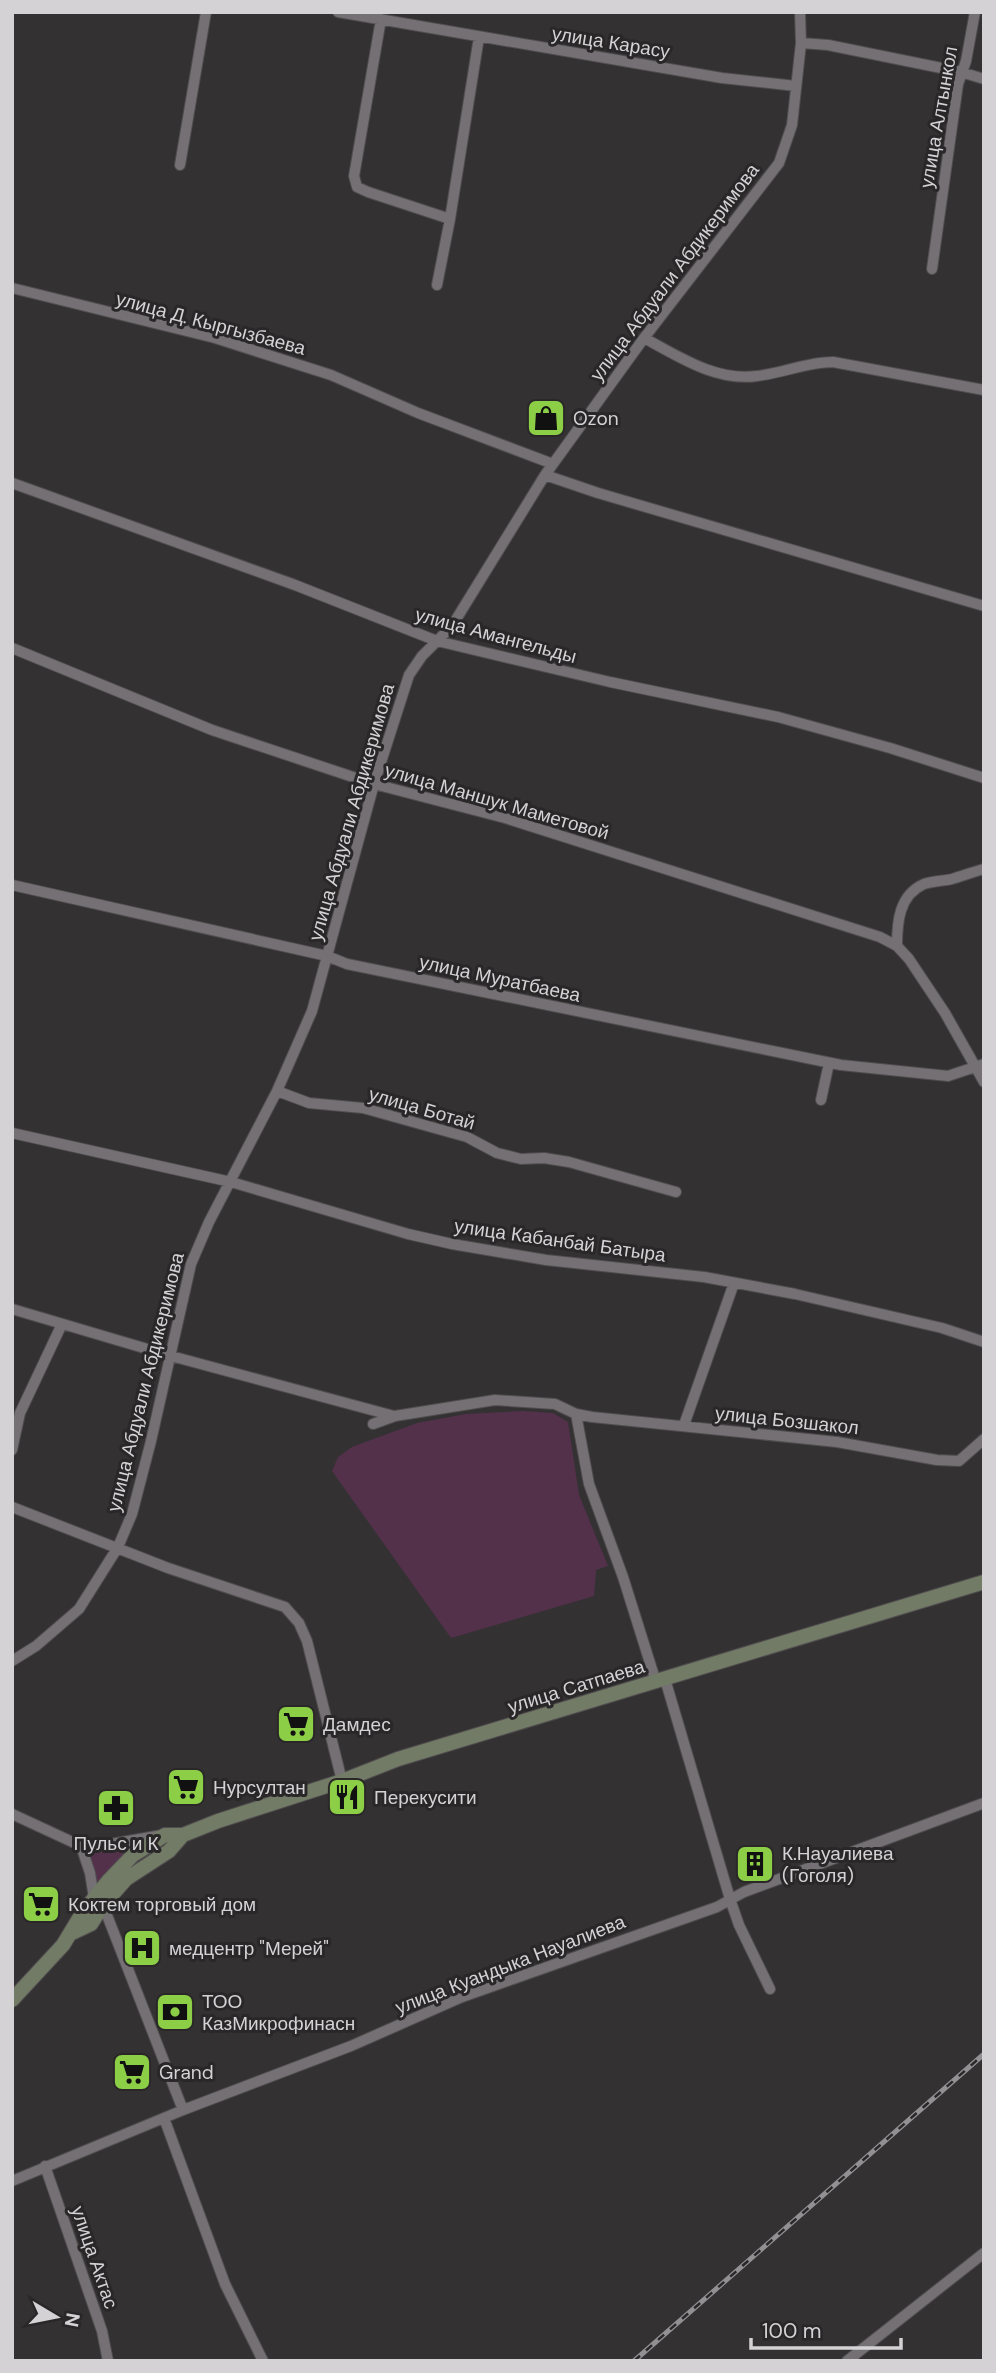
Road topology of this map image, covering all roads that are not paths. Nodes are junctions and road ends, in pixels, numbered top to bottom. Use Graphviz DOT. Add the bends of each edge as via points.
graph roads {
  1 [pos="206,12"];
  2 [pos="338,12"];
  3 [pos="800,12"];
  4 [pos="975,12"];
  5 [pos="381,19"];
  6 [pos="479,37"];
  7 [pos="801,43"];
  8 [pos="961,72"];
  9 [pos="984,79"];
  10 [pos="796,86"];
  11 [pos="180,165"];
  12 [pos="450,219"];
  13 [pos="932,269"];
  14 [pos="437,285"];
  15 [pos="12,288"];
  16 [pos="644,338"];
  17 [pos="984,390"];
  18 [pos="553,464"];
  19 [pos="545,475"];
  20 [pos="12,483"];
  21 [pos="984,606"];
  22 [pos="437,641"];
  23 [pos="12,648"];
  24 [pos="984,778"];
  25 [pos="374,784"];
  26 [pos="984,869"];
  27 [pos="12,885"];
  28 [pos="898,946"];
  29 [pos="327,956"];
  30 [pos="829,1063"];
  31 [pos="980,1067"];
  32 [pos="984,1082"];
  33 [pos="277,1091"];
  34 [pos="821,1100"];
  35 [pos="12,1133"];
  36 [pos="231,1182"];
  37 [pos="676,1192"];
  38 [pos="734,1283"];
  39 [pos="12,1309"];
  40 [pos="62,1324"];
  41 [pos="984,1342"];
  42 [pos="171,1356"];
  43 [pos="576,1414"];
  44 [pos="394,1416"];
  45 [pos="373,1424"];
  46 [pos="684,1425"];
  47 [pos="984,1438"];
  48 [pos="12,1450"];
  49 [pos="12,1507"];
  50 [pos="118,1547"];
  51 [pos="984,1582"];
  52 [pos="12,1661"];
  53 [pos="661,1680"];
  54 [pos="342,1781"];
  55 [pos="984,1803"];
  56 [pos="12,1814"];
  57 [pos="165,1835"];
  58 [pos="183,1835"];
  59 [pos="81,1846"];
  60 [pos="730,1899"];
  61 [pos="98,1902"];
  62 [pos="770,1989"];
  63 [pos="12,2000"];
  64 [pos="183,2109"];
  65 [pos="164,2118"];
  66 [pos="45,2166"];
  67 [pos="12,2181"];
  68 [pos="984,2253"];
  69 [pos="108,2361"];
  70 [pos="263,2361"];
  71 [pos="847,2361"];
  1 -- 11 [label="street"];
  2 -- 5 [label="street, улица Карасу"];
  3 -- 7 [label="street, улица Абдуали Абдикеримова"];
  4 -- 8 [label="street, улица Алтынкол"];
  5 -- 6 [label="street, улица Карасу"];
  5 -- 12 [label="street" via="354,176 358,187 368,192"];
  6 -- 10 [label="street, улица Карасу"];
  6 -- 12 [label="street"];
  7 -- 8 [label="street"];
  7 -- 10 [label="street, улица Абдуали Абдикеримова"];
  8 -- 9 [label="street"];
  8 -- 13 [label="street, улица Алтынкол"];
  10 -- 16 [label="street, улица Абдуали Абдикеримова" via="792,125 779,163"];
  12 -- 14 [label="street"];
  15 -- 18 [label="street, улица Д. Кыргызбаева" via="215,338 331,375"];
  16 -- 17 [label="street" via="706,370 733,376 755,377 833,362"];
  16 -- 18 [label="street, улица Абдуали Абдикеримова"];
  18 -- 19 [label="street, улица Абдуали Абдикеримова"];
  19 -- 21 [label="street"];
  19 -- 22 [label="street, улица Абдуали Абдикеримова" via="452,626"];
  20 -- 22 [label="street, улица Амангельды"];
  22 -- 24 [label="street, улица Амангельды" via="778,717"];
  22 -- 25 [label="street, улица Абдуали Абдикеримова" via="409,675"];
  23 -- 25 [label="street, улица Маншук Маметовой" via="212,730"];
  25 -- 28 [label="street, улица Маншук Маметовой" via="505,818"];
  25 -- 29 [label="street, улица Абдуали Абдикеримова"];
  26 -- 28 [label="street" via="915,890 900,911"];
  27 -- 29 [label="street, улица Муратбаева"];
  28 -- 31 [label="street"];
  29 -- 30 [label="street, улица Муратбаева" via="360,967"];
  29 -- 33 [label="street, улица Абдуали Абдикеримова" via="313,1011"];
  30 -- 31 [label="street, улица Муратбаева" via="948,1076"];
  30 -- 34 [label="street"];
  31 -- 32 [label="street"];
  33 -- 36 [label="street, улица Абдуали Абдикеримова"];
  33 -- 37 [label="street, улица Ботай" via="309,1103 363,1108 467,1137 497,1153 569,1162"];
  35 -- 36 [label="street, улица Кабанбай Батыра"];
  36 -- 38 [label="street, улица Кабанбай Батыра" via="452,1244"];
  36 -- 42 [label="street, улица Абдуали Абдикеримова" via="199,1242"];
  38 -- 41 [label="street, улица Кабанбай Батыра" via="942,1328"];
  38 -- 46 [label="street"];
  39 -- 40 [label="street"];
  40 -- 42 [label="street"];
  40 -- 48 [label="street" via="20,1413"];
  42 -- 44 [label="street"];
  42 -- 50 [label="street, улица Абдуали Абдикеримова" via="132,1514"];
  43 -- 44 [label="street, улица Бозшакол" via="555,1404 495,1401"];
  43 -- 46 [label="street, улица Бозшакол"];
  43 -- 53 [label="street" via="589,1484"];
  44 -- 45 [label="street"];
  46 -- 47 [label="street, улица Бозшакол" via="959,1461"];
  49 -- 50 [label="street"];
  50 -- 52 [label="street, улица Абдуали Абдикеримова" via="79,1609"];
  50 -- 54 [label="street" via="285,1607 293,1614 307,1642"];
  51 -- 53 [label="street, улица Сатпаева"];
  53 -- 54 [label="street, улица Сатпаева" via="398,1759"];
  53 -- 60 [label="street"];
  54 -- 58 [label="street, улица Сатпаева"];
  55 -- 60 [label="street, улица Куандыка Науалиева"];
  56 -- 59 [label="street"];
  57 -- 58 [label="street, улица Сатпаева"];
  57 -- 59 [label="street"];
  57 -- 61 [label="street, улица Сатпаева" via="133,1855"];
  58 -- 61 [label="street, улица Сатпаева" via="169,1851"];
  59 -- 61 [label="street"];
  60 -- 62 [label="street"];
  60 -- 64 [label="street, улица Куандыка Науалиева" via="462,1997 351,2046"];
  61 -- 63 [label="street, улица Сатпаева" via="83,1912 72,1933"];
  61 -- 64 [label="street"];
  64 -- 65 [label="street, улица Куандыка Науалиева"];
  65 -- 66 [label="street, улица Куандыка Науалиева"];
  65 -- 70 [label="street" via="223,2278"];
  66 -- 67 [label="street, улица Куандыка Науалиева"];
  66 -- 69 [label="street, улица Актас"];
  68 -- 71 [label="street"];
}
